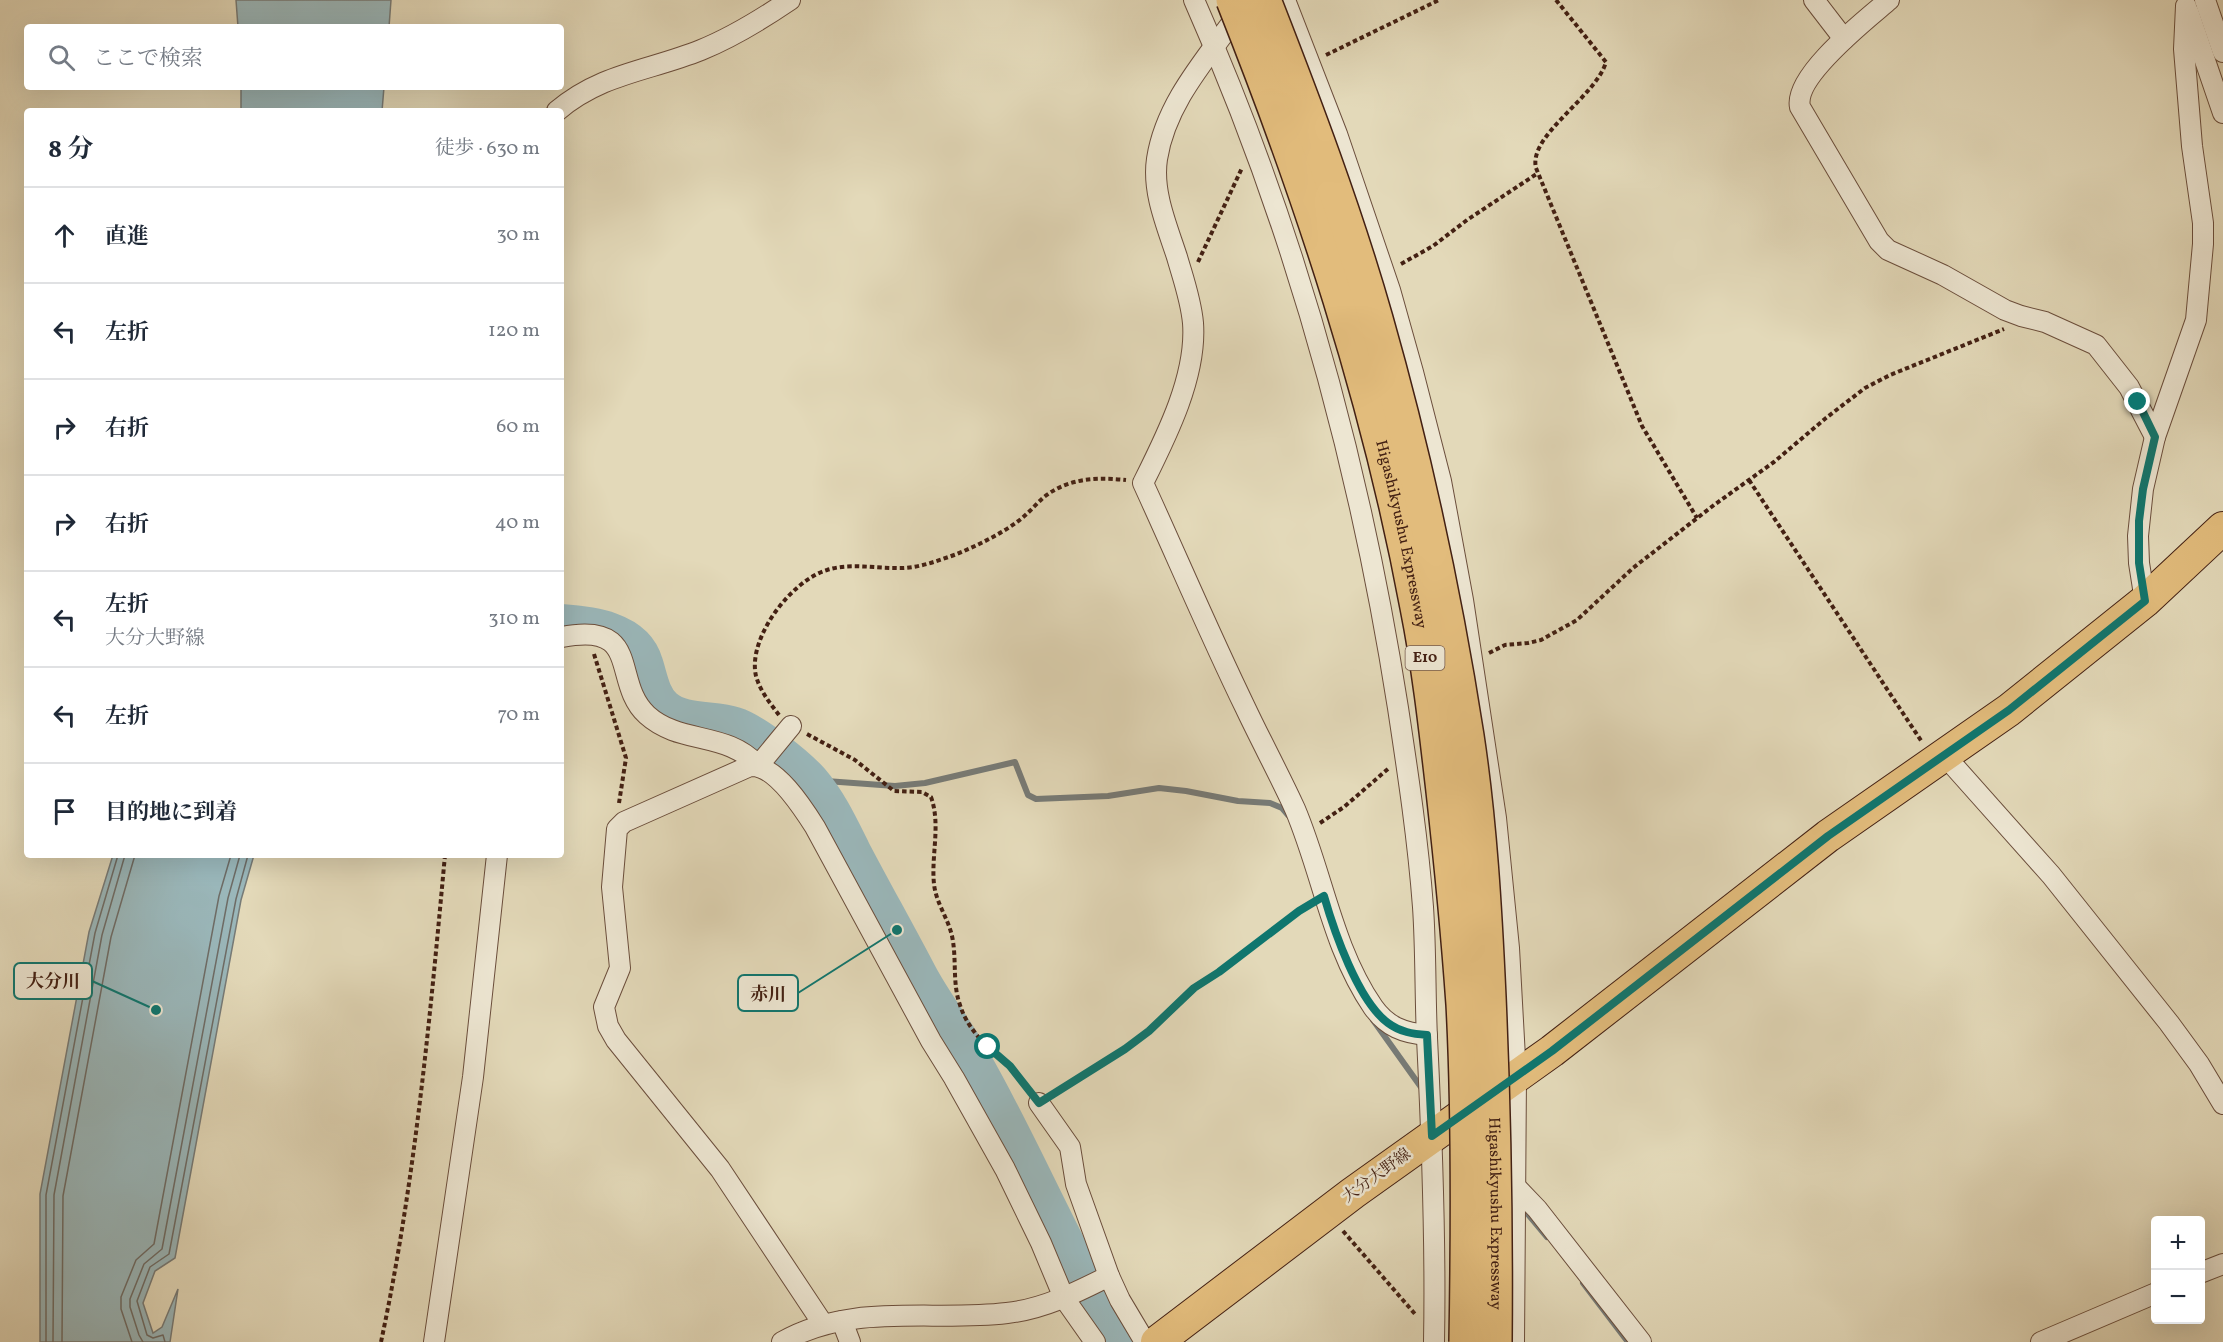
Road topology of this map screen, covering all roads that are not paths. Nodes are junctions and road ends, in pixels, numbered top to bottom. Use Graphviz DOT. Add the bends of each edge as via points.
graph roads {
  1 [pos="790,0"];
  2 [pos="1194,0"];
  3 [pos="1233,0"];
  4 [pos="1248,0"];
  5 [pos="1264,0"];
  6 [pos="1285,0"];
  7 [pos="1814,0"];
  8 [pos="1889,0"];
  9 [pos="2192,2"];
  10 [pos="1844,39"];
  11 [pos="1214,47"];
  12 [pos="2223,52"];
  13 [pos="561,108"];
  14 [pos="2223,112"];
  15 [pos="2155,437"];
  16 [pos="2223,528"];
  17 [pos="2145,601"];
  18 [pos="564,637"];
  19 [pos="791,726"];
  20 [pos="1940,759"];
  21 [pos="758,766"];
  22 [pos="497,858"];
  23 [pos="1427,1035"];
  24 [pos="1516,1076"];
  25 [pos="1039,1103"];
  26 [pos="2223,1104"];
  27 [pos="1432,1136"];
  28 [pos="1514,1185"];
  29 [pos="2223,1264"];
  30 [pos="2205,1271"];
  31 [pos="1110,1276"];
  32 [pos="2151,1295"];
  33 [pos="1064,1298"];
  34 [pos="832,1323"];
  35 [pos="1434,1339"];
  36 [pos="434,1342"];
  37 [pos="782,1342"];
  38 [pos="850,1342"];
  39 [pos="1095,1342"];
  40 [pos="1145,1342"];
  41 [pos="1157,1342"];
  42 [pos="1466,1342"];
  43 [pos="1495,1342"];
  44 [pos="1514,1342"];
  45 [pos="1641,1342"];
  46 [pos="2041,1342"];
  1 -- 13 [label="street" via="739,33 700,51 591,87"];
  2 -- 11 [label="street"];
  3 -- 42 [label="highway, Higashikyushu Expressway / E10, bridge" via="1311,206 1348,324 1387,469 1417,607 1447,829 1463,1006"];
  4 -- 11 [label="street"];
  5 -- 43 [label="highway, Higashikyushu Expressway / E10, bridge" via="1337,197 1375,316 1409,440 1438,571 1467,739 1486,930 1495,1137"];
  6 -- 24 [label="street" via="1384,272 1441,481 1496,818"];
  7 -- 10 [label="street"];
  8 -- 10 [label="street"];
  9 -- 12 [label="street"];
  9 -- 14 [label="street"];
  9 -- 15 [label="street" via="2184,49 2203,244 2196,320"];
  10 -- 15 [label="street" via="1815,70 1798,100 1879,241 1888,250 2015,314 2045,322 2096,345 2129,387"];
  11 -- 23 [label="street" via="1305,298 1361,510 1384,617 1415,828 1423,909"];
  11 -- 23 [label="street" via="1175,104 1157,161 1159,199 1193,325 1180,398 1143,483 1294,808 1354,975 1384,1020 1398,1029"];
  15 -- 17 [label="street" via="2139,521 2139,563"];
  16 -- 17 [label="main road, 大分大野線"];
  17 -- 20 [label="main road, 大分大野線" via="2028,695"];
  18 -- 21 [label="street" via="587,633 600,637 618,651 636,702 654,721 678,733 737,748"];
  19 -- 21 [label="street"];
  20 -- 24 [label="main road, 大分大野線" via="1828,836"];
  20 -- 26 [label="street" via="2051,875 2169,1023"];
  21 -- 33 [label="street" via="777,778 815,827 1005,1169"];
  21 -- 34 [label="street" via="726,775 616,829 612,887 620,968 604,1013 623,1050 720,1169"];
  22 -- 36 [label="street" via="473,1077"];
  23 -- 27 [label="street"];
  24 -- 27 [label="main road, 大分大野線"];
  24 -- 28 [label="street"];
  25 -- 31 [label="street" via="1070,1147 1076,1184"];
  27 -- 35 [label="street"];
  27 -- 41 [label="main road, 大分大野線"];
  28 -- 44 [label="street"];
  28 -- 45 [label="street" via="1538,1209"];
  29 -- 30 [label="street"];
  31 -- 33 [label="street"];
  31 -- 40 [label="street"];
  32 -- 46 [label="street"];
  33 -- 34 [label="street" via="1005,1314 918,1314"];
  33 -- 39 [label="street"];
  34 -- 37 [label="street"];
  34 -- 38 [label="street"];
}
